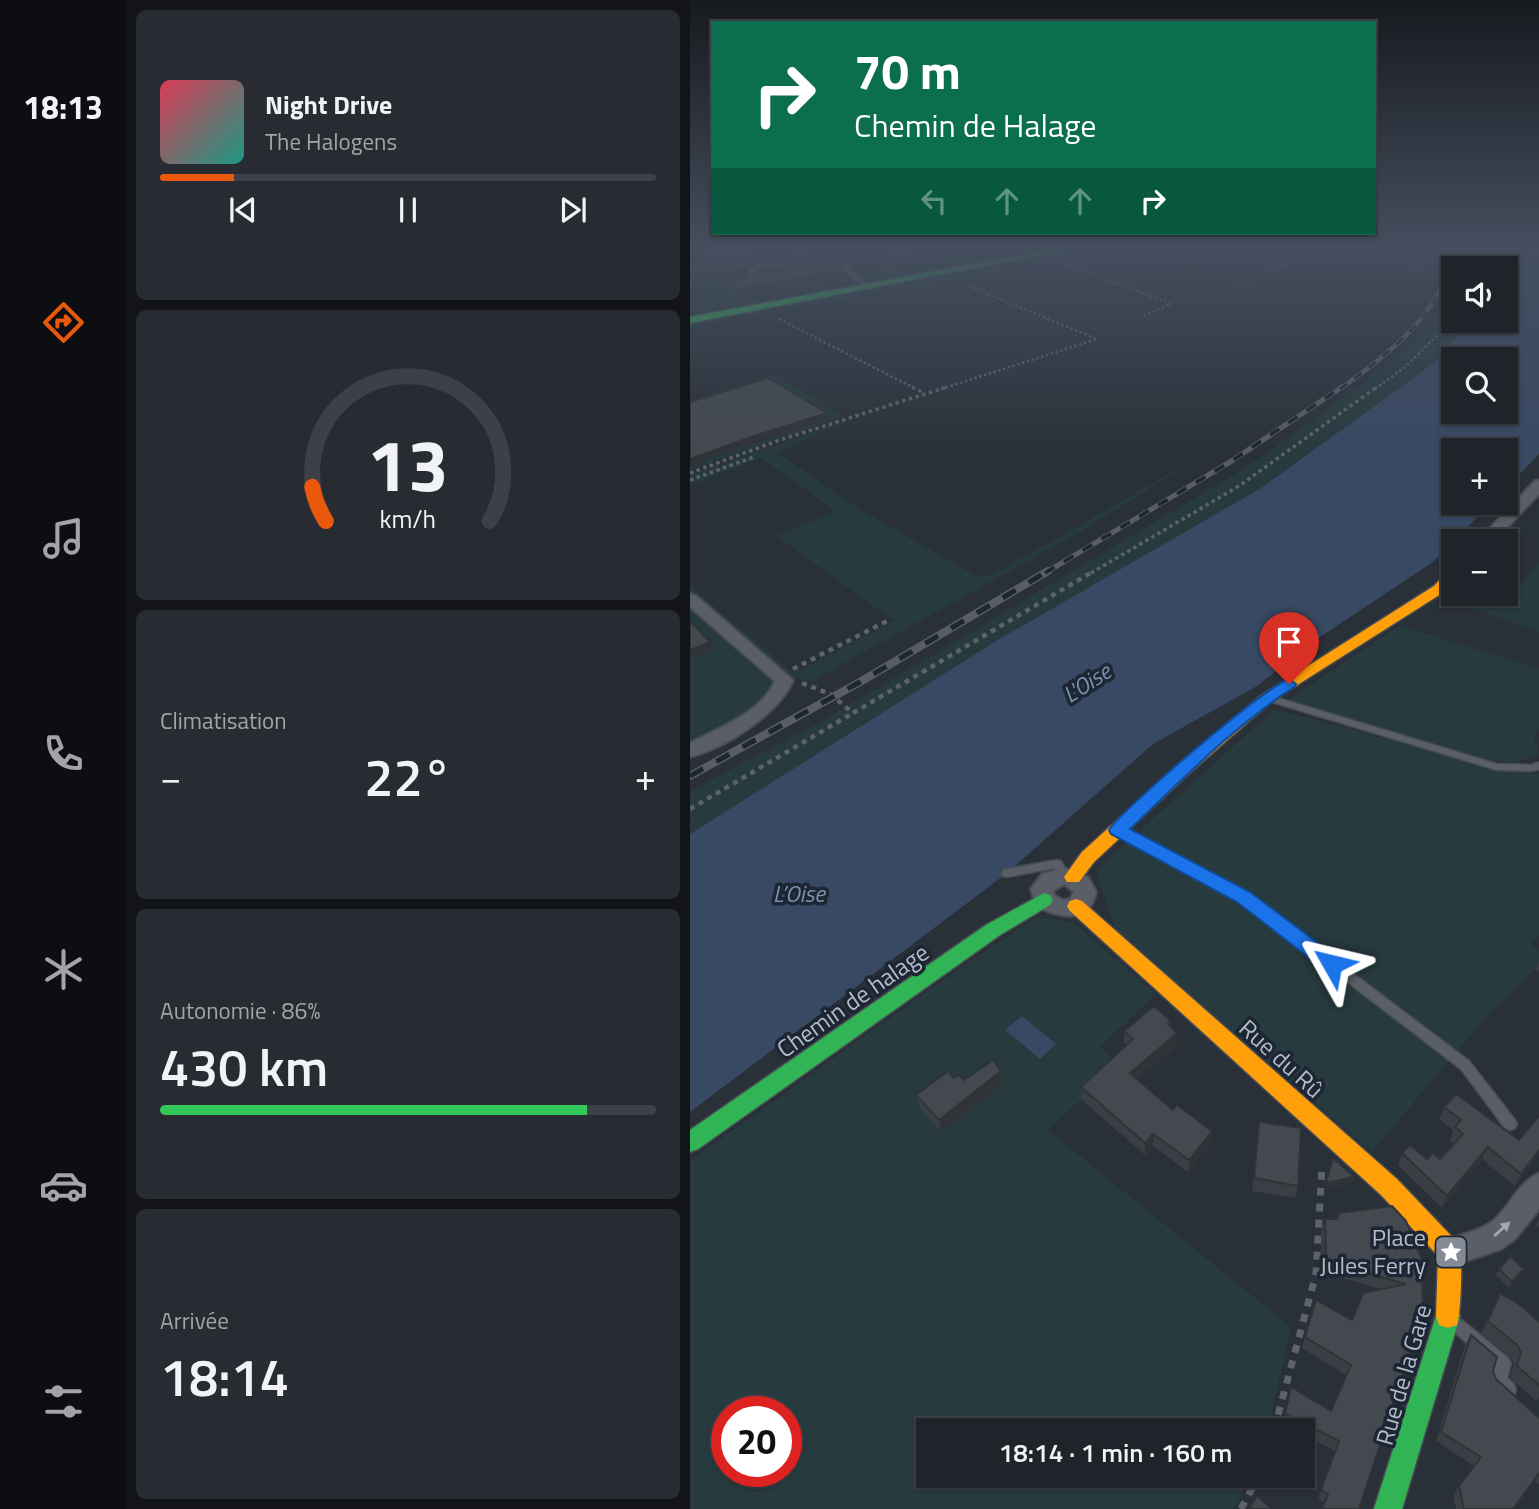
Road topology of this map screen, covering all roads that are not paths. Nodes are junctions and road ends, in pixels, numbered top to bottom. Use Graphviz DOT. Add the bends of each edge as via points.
graph roads {
  1 [pos="721,314"];
  2 [pos="690,320"];
  3 [pos="1539,484"];
  4 [pos="1496,529"];
  5 [pos="1441,587"];
  6 [pos="690,599"];
  7 [pos="1267,698"];
  8 [pos="690,751"];
  9 [pos="1539,765"];
  10 [pos="1118,830"];
  11 [pos="1007,873"];
  12 [pos="1068,876"];
  13 [pos="1044,901"];
  14 [pos="1076,906"];
  15 [pos="1510,1124"];
  16 [pos="690,1142"];
  17 [pos="1539,1186"];
  18 [pos="1451,1252"];
  19 [pos="1448,1321"];
  20 [pos="1523,1404"];
  21 [pos="1388,1509"];
  1 -- 2 [label="street"];
  3 -- 4 [label="street"];
  5 -- 7 [label="street"];
  6 -- 8 [label="street" via="782,678 782,689 770,704"];
  7 -- 9 [label="lane" via="1497,767"];
  7 -- 10 [label="street"];
  10 -- 12 [label="street"];
  10 -- 15 [label="lane" via="1244,897 1465,1065"];
  11 -- 12 [label="lane" via="1057,864"];
  12 -- 13 [label="street" via="1045,884"];
  12 -- 14 [label="street" via="1086,888"];
  13 -- 14 [label="street" via="1062,909"];
  13 -- 16 [label="street, Chemin de halage" via="993,930"];
  14 -- 18 [label="street, Rue du Rû" via="1389,1187"];
  18 -- 17 [label="street, one-way" via="1505,1229"];
  18 -- 19 [label="street, Rue de la Gare"];
  19 -- 20 [label="lane" via="1503,1363 1498,1381"];
  19 -- 21 [label="street, Rue de la Gare"];
}
